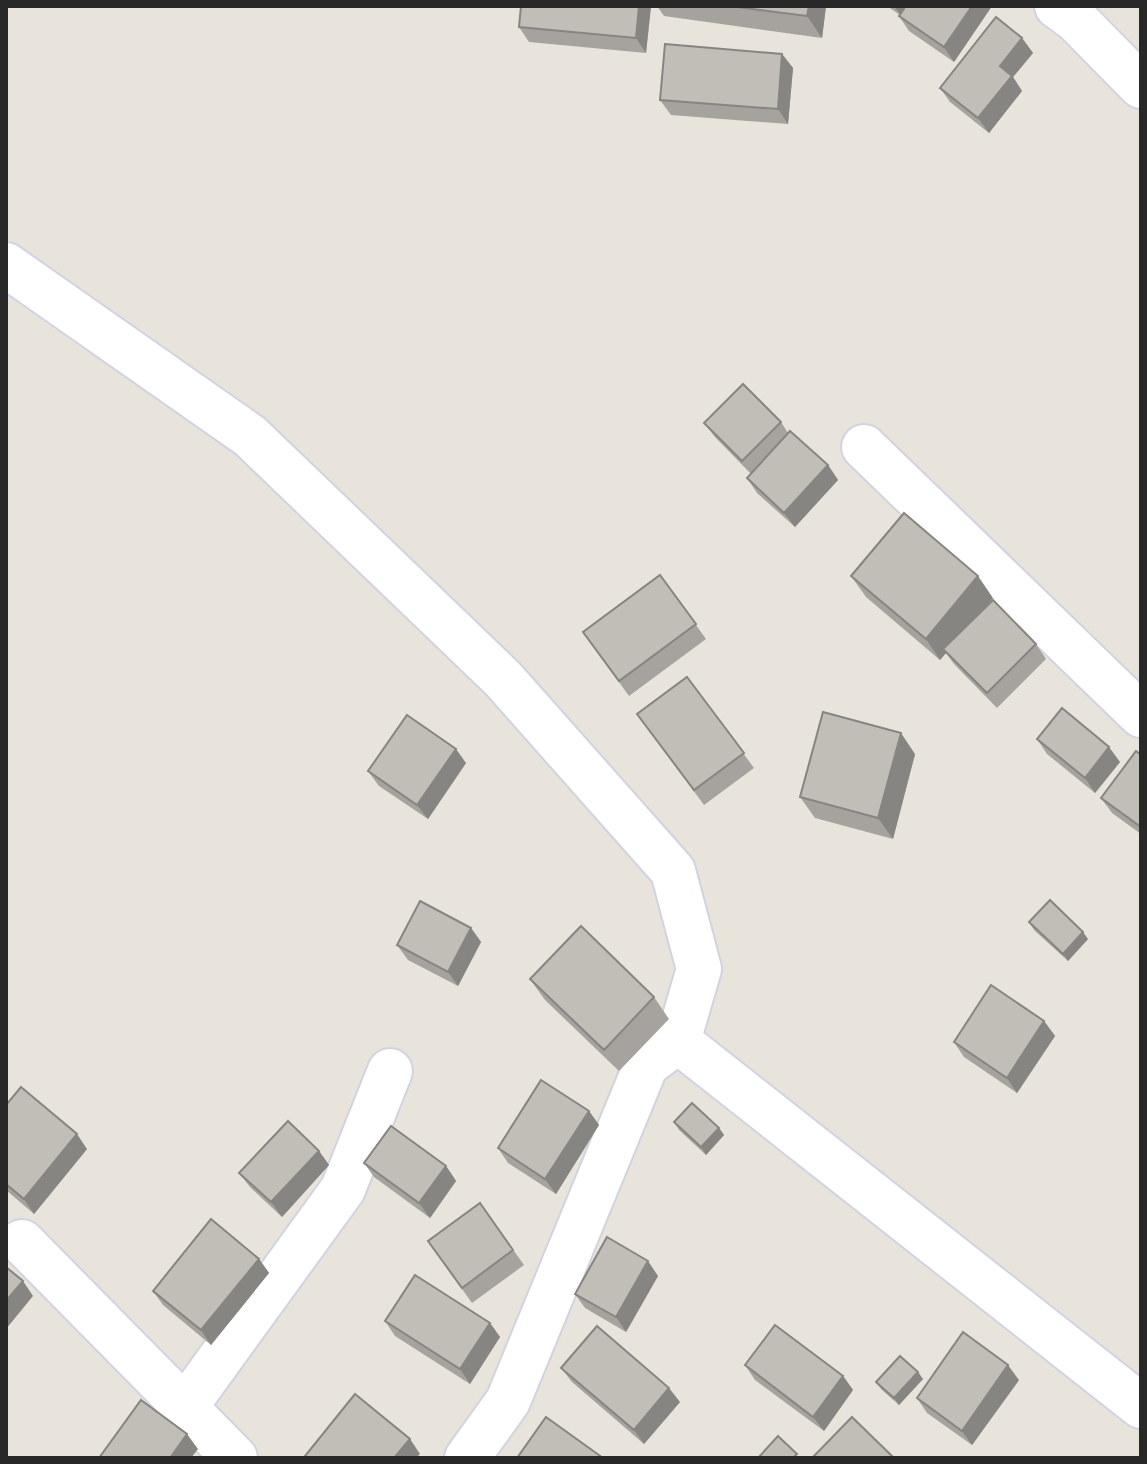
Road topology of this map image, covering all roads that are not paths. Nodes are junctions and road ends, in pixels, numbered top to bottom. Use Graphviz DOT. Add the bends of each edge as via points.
graph roads {
  1 [pos="1057,6"];
  2 [pos="1141,86"];
  3 [pos="6,265"];
  4 [pos="864,447"];
  5 [pos="1141,715"];
  6 [pos="678,1041"];
  7 [pos="390,1071"];
  8 [pos="22,1242"];
  9 [pos="1141,1406"];
  10 [pos="185,1407"];
  11 [pos="235,1458"];
  12 [pos="467,1458"];
  1 -- 2 [label="street"];
  3 -- 6 [label="street" via="250,436 503,679 673,871 699,969"];
  4 -- 5 [label="street"];
  6 -- 9 [label="street"];
  6 -- 12 [label="street" via="646,1065 508,1401"];
  7 -- 10 [label="street" via="343,1189"];
  8 -- 10 [label="street"];
  10 -- 11 [label="street"];
}
